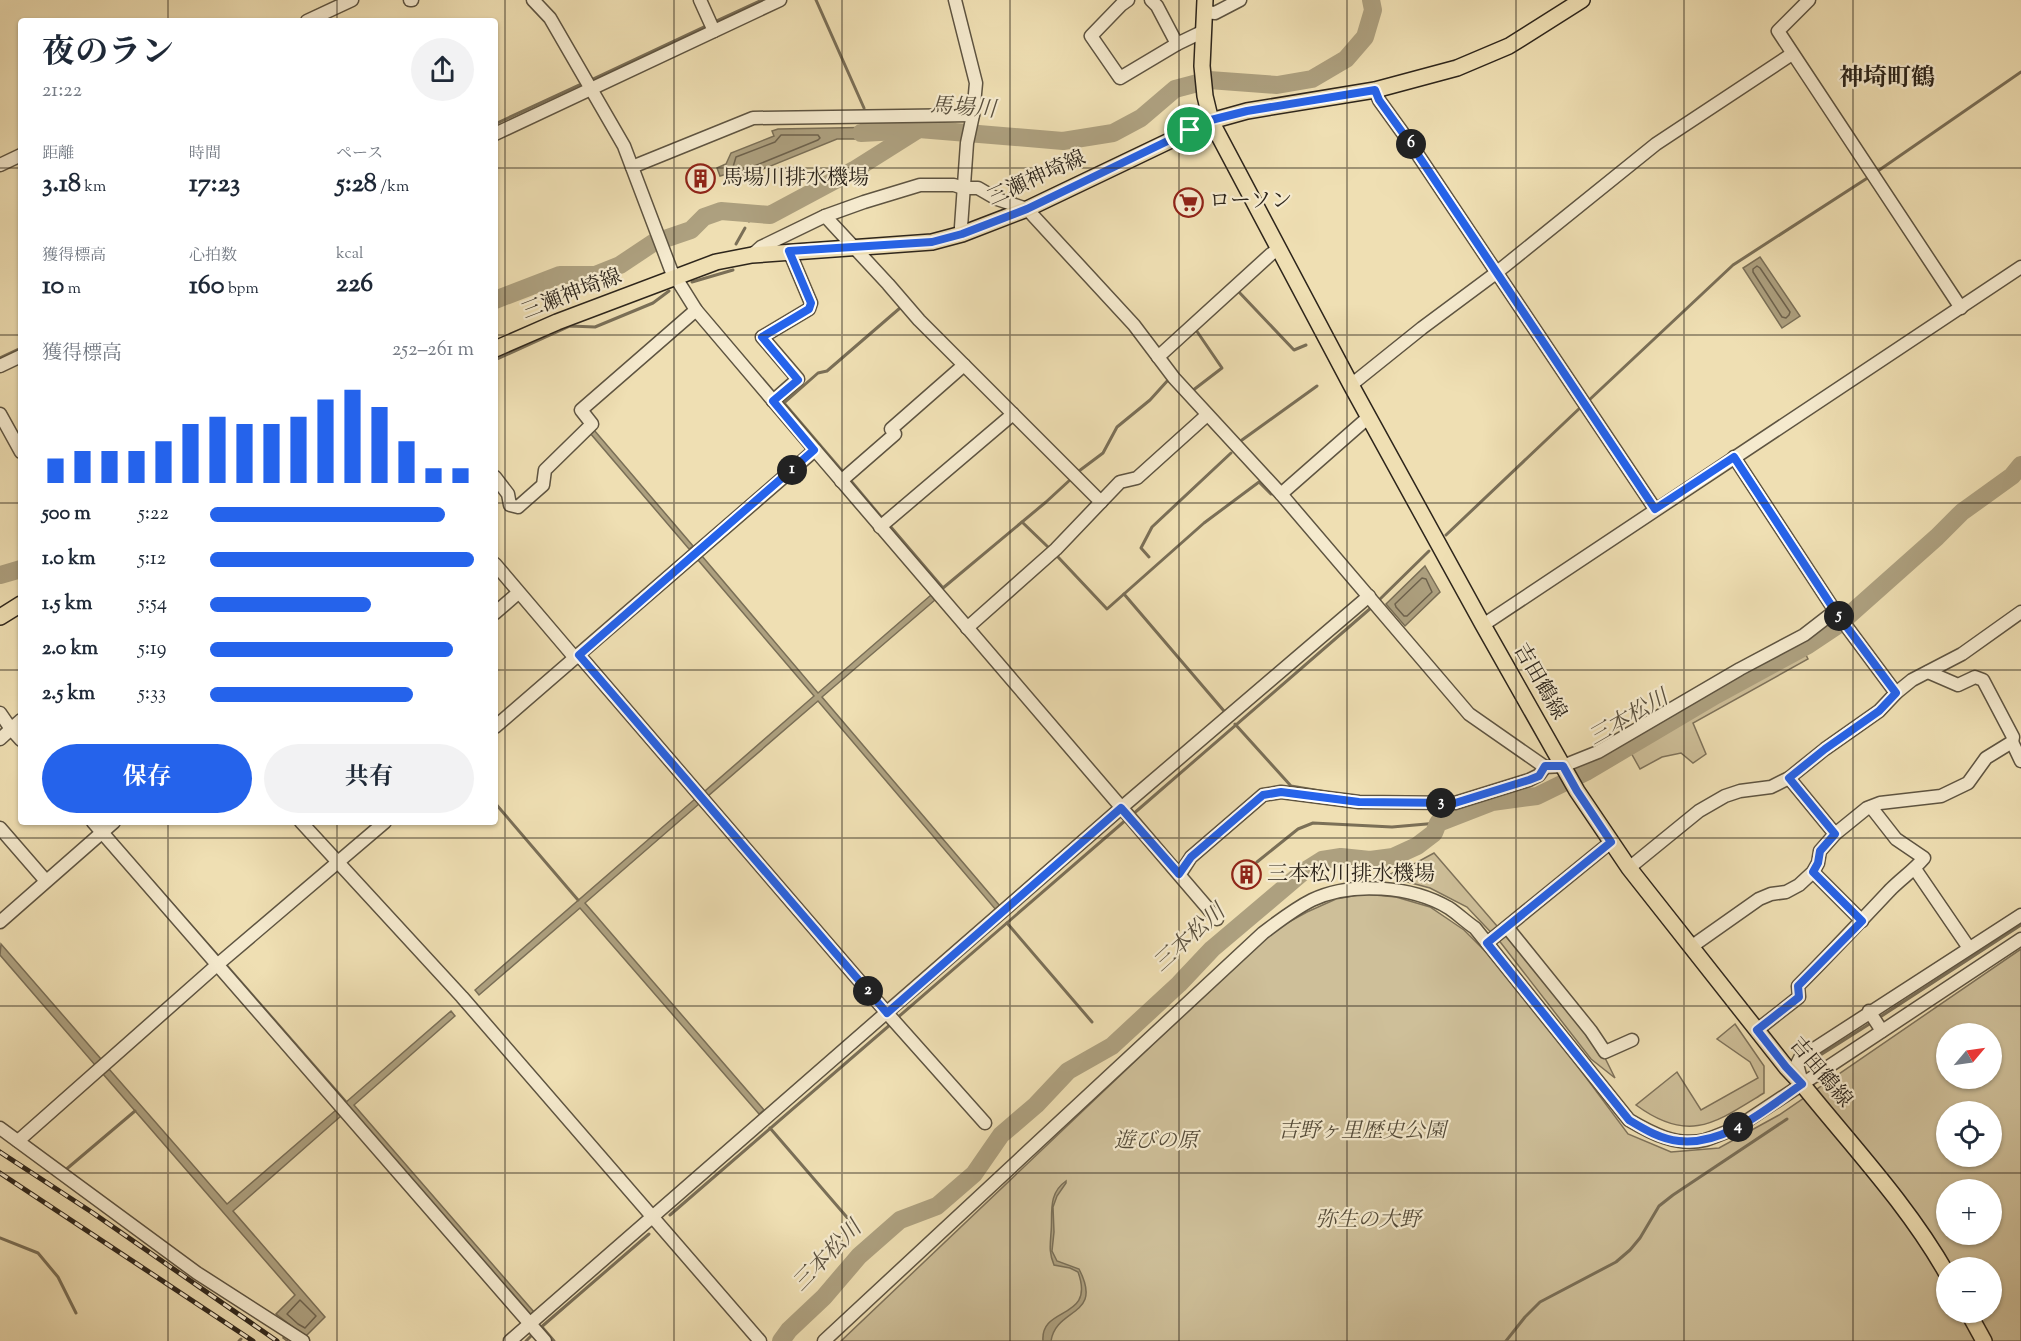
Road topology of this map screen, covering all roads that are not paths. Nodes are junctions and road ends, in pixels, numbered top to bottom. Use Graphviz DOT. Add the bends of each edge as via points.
graph roads {
  1 [pos="352,0"];
  2 [pos="532,0"];
  3 [pos="548,0"];
  4 [pos="700,0"];
  5 [pos="780,0"];
  6 [pos="955,0"];
  7 [pos="1128,0"];
  8 [pos="1151,0"];
  9 [pos="1240,0"];
  10 [pos="1582,0"];
  11 [pos="1809,0"];
  12 [pos="1205,6"];
  13 [pos="313,18"];
  14 [pos="549,18"];
  15 [pos="714,31"];
  16 [pos="1204,31"];
  17 [pos="1177,44"];
  18 [pos="1792,54"];
  19 [pos="591,89"];
  20 [pos="1375,90"];
  21 [pos="973,115"];
  22 [pos="1211,120"];
  23 [pos="498,133"];
  24 [pos="18,156"];
  25 [pos="0,165"];
  26 [pos="632,167"];
  27 [pos="963,188"];
  28 [pos="1027,209"];
  29 [pos="825,216"];
  30 [pos="962,234"];
  31 [pos="854,247"];
  32 [pos="1279,249"];
  33 [pos="789,251"];
  34 [pos="752,255"];
  35 [pos="2021,267"];
  36 [pos="1496,273"];
  37 [pos="676,277"];
  38 [pos="1961,308"];
  39 [pos="696,310"];
  40 [pos="498,348"];
  41 [pos="18,357"];
  42 [pos="1158,357"];
  43 [pos="964,365"];
  44 [pos="0,366"];
  45 [pos="1351,385"];
  46 [pos="773,401"];
  47 [pos="0,414"];
  48 [pos="1013,414"];
  49 [pos="1207,415"];
  50 [pos="1369,418"];
  51 [pos="18,447"];
  52 [pos="814,450"];
  53 [pos="1734,457"];
  54 [pos="498,481"];
  55 [pos="841,481"];
  56 [pos="1281,495"];
  57 [pos="1101,502"];
  58 [pos="1655,509"];
  59 [pos="880,526"];
  60 [pos="498,568"];
  61 [pos="518,593"];
  62 [pos="1374,601"];
  63 [pos="18,606"];
  64 [pos="498,610"];
  65 [pos="1835,611"];
  66 [pos="2021,612"];
  67 [pos="0,617"];
  68 [pos="1483,625"];
  69 [pos="968,628"];
  70 [pos="577,657"];
  71 [pos="1928,672"];
  72 [pos="1896,693"];
  73 [pos="0,713"];
  74 [pos="16,724"];
  75 [pos="498,724"];
  76 [pos="0,739"];
  77 [pos="2012,742"];
  78 [pos="2021,761"];
  79 [pos="1545,766"];
  80 [pos="1563,766"];
  81 [pos="1789,778"];
  82 [pos="1871,807"];
  83 [pos="1126,814"];
  84 [pos="95,825"];
  85 [pos="111,825"];
  86 [pos="304,825"];
  87 [pos="381,825"];
  88 [pos="0,828"];
  89 [pos="102,833"];
  90 [pos="1835,834"];
  91 [pos="1611,842"];
  92 [pos="338,861"];
  93 [pos="1629,868"];
  94 [pos="1915,869"];
  95 [pos="1813,872"];
  96 [pos="1179,874"];
  97 [pos="46,881"];
  98 [pos="2021,915"];
  99 [pos="1217,919"];
  100 [pos="1862,921"];
  101 [pos="0,922"];
  102 [pos="1507,927"];
  103 [pos="2021,939"];
  104 [pos="1487,943"];
  105 [pos="1690,946"];
  106 [pos="1969,948"];
  107 [pos="217,964"];
  108 [pos="1869,1011"];
  109 [pos="892,1019"];
  110 [pos="1757,1030"];
  111 [pos="1882,1031"];
  112 [pos="1632,1040"];
  113 [pos="1802,1084"];
  114 [pos="985,1123"];
  115 [pos="0,1128"];
  116 [pos="18,1141"];
  117 [pos="652,1216"];
  118 [pos="1938,1257"];
  119 [pos="1974,1323"];
  120 [pos="537,1332"];
  121 [pos="295,1336"];
  122 [pos="764,1340"];
  123 [pos="510,1341"];
  124 [pos="824,1341"];
  125 [pos="1984,1341"];
  1 -- 13 [label="street"];
  2 -- 14 [label="street"];
  3 -- 14 [label="street"];
  4 -- 15 [label="street"];
  5 -- 15 [label="street"];
  6 -- 21 [label="street" via="976,83"];
  7 -- 17 [label="street" via="1091,36 1120,78"];
  8 -- 17 [label="street"];
  9 -- 12 [label="street" via="1215,12"];
  10 -- 20 [label="main road, 三瀬神埼線" via="1509,46 1457,68"];
  11 -- 18 [label="street" via="1778,31"];
  12 -- 16 [label="main road, 吉田鶴線"];
  14 -- 19 [label="street"];
  15 -- 19 [label="street"];
  16 -- 17 [label="street"];
  16 -- 22 [label="main road, 吉田鶴線" via="1202,66"];
  18 -- 36 [label="street" via="1656,144"];
  18 -- 38 [label="street"];
  19 -- 23 [label="street"];
  19 -- 26 [label="street"];
  20 -- 22 [label="main road, 三瀬神埼線"];
  20 -- 36 [label="street"];
  21 -- 26 [label="street" via="753,118"];
  21 -- 27 [label="street"];
  22 -- 28 [label="main road, 三瀬神埼線"];
  22 -- 32 [label="main road, 吉田鶴線"];
  24 -- 25 [label="street"];
  26 -- 37 [label="street"];
  27 -- 28 [label="street" via="978,188"];
  27 -- 29 [label="street" via="921,185"];
  27 -- 30 [label="street"];
  28 -- 30 [label="main road, 三瀬神埼線"];
  28 -- 42 [label="street" via="1134,325"];
  29 -- 31 [label="street"];
  29 -- 34 [label="street"];
  30 -- 31 [label="main road, 三瀬神埼線" via="932,242"];
  31 -- 33 [label="main road, 三瀬神埼線"];
  31 -- 43 [label="street"];
  32 -- 42 [label="street"];
  32 -- 45 [label="main road, 吉田鶴線"];
  33 -- 34 [label="main road, 三瀬神埼線"];
  33 -- 46 [label="street" via="811,303 809,309 762,337 798,380"];
  34 -- 37 [label="main road, 三瀬神埼線" via="716,262"];
  35 -- 38 [label="street"];
  36 -- 45 [label="street"];
  36 -- 58 [label="street"];
  37 -- 39 [label="street"];
  37 -- 40 [label="main road, 三瀬神埼線"];
  38 -- 53 [label="street"];
  39 -- 46 [label="street"];
  39 -- 54 [label="street" via="581,410 592,424 545,470 543,485 518,507 510,505 508,494"];
  41 -- 44 [label="street"];
  42 -- 49 [label="street"];
  43 -- 48 [label="street"];
  43 -- 55 [label="street" via="891,429 895,434"];
  45 -- 50 [label="main road, 吉田鶴線"];
  46 -- 52 [label="street"];
  47 -- 51 [label="street"];
  48 -- 57 [label="street"];
  48 -- 59 [label="street"];
  49 -- 56 [label="street"];
  49 -- 57 [label="street" via="1137,478 1120,482"];
  50 -- 56 [label="street"];
  50 -- 68 [label="main road, 吉田鶴線"];
  52 -- 55 [label="street"];
  52 -- 70 [label="street"];
  53 -- 58 [label="street"];
  53 -- 65 [label="street"];
  55 -- 59 [label="street"];
  56 -- 62 [label="street"];
  57 -- 69 [label="street" via="1056,549"];
  58 -- 68 [label="street"];
  59 -- 69 [label="street"];
  60 -- 61 [label="street"];
  61 -- 64 [label="street"];
  61 -- 70 [label="street"];
  62 -- 79 [label="street" via="1469,714"];
  62 -- 83 [label="street"];
  63 -- 67 [label="main road"];
  65 -- 72 [label="street"];
  65 -- 80 [label="street" via="1804,635 1598,752"];
  66 -- 71 [label="street" via="1962,654"];
  68 -- 80 [label="main road, 吉田鶴線"];
  69 -- 83 [label="street"];
  70 -- 75 [label="street"];
  70 -- 109 [label="street"];
  71 -- 72 [label="street"];
  71 -- 77 [label="street" via="1958,685 1975,677 1983,680 2013,737"];
  72 -- 81 [label="street" via="1879,711"];
  73 -- 74 [label="street"];
  74 -- 76 [label="street"];
  77 -- 78 [label="street"];
  77 -- 82 [label="street" via="1986,758 1968,783 1941,796"];
  79 -- 80 [label="street"];
  79 -- 96 [label="street" via="1539,776 1455,803 1359,802 1281,792 1263,795 1191,857"];
  80 -- 91 [label="main road, 吉田鶴線"];
  81 -- 90 [label="street"];
  81 -- 93 [label="street" via="1771,787 1725,796 1699,811"];
  82 -- 90 [label="street"];
  82 -- 94 [label="street" via="1896,838 1924,858"];
  83 -- 96 [label="street"];
  83 -- 109 [label="street"];
  84 -- 89 [label="street"];
  85 -- 89 [label="street"];
  86 -- 92 [label="street"];
  87 -- 92 [label="street"];
  88 -- 97 [label="street"];
  89 -- 97 [label="street"];
  89 -- 107 [label="street"];
  90 -- 95 [label="street" via="1820,851"];
  91 -- 93 [label="main road, 吉田鶴線"];
  91 -- 102 [label="street"];
  92 -- 107 [label="street"];
  92 -- 117 [label="street"];
  93 -- 105 [label="main road, 吉田鶴線"];
  94 -- 100 [label="street"];
  94 -- 106 [label="street"];
  95 -- 100 [label="street"];
  95 -- 105 [label="street" via="1786,892 1759,899"];
  96 -- 99 [label="street"];
  97 -- 101 [label="street"];
  98 -- 106 [label="street"];
  100 -- 110 [label="street" via="1798,986 1799,997"];
  102 -- 104 [label="street"];
  102 -- 112 [label="street" via="1605,1052"];
  103 -- 111 [label="street"];
  104 -- 113 [label="street" via="1629,1120 1653,1134 1679,1141 1703,1140 1736,1128"];
  104 -- 124 [label="street" via="1449,908 1420,896 1377,887 1336,892 1287,914"];
  105 -- 110 [label="main road, 吉田鶴線"];
  106 -- 108 [label="street"];
  107 -- 116 [label="street"];
  107 -- 120 [label="street"];
  108 -- 111 [label="street"];
  108 -- 113 [label="street" via="1800,1058 1797,1064"];
  109 -- 114 [label="street"];
  109 -- 117 [label="street"];
  110 -- 113 [label="main road, 吉田鶴線"];
  111 -- 113 [label="street"];
  113 -- 118 [label="main road, 吉田鶴線"];
  115 -- 116 [label="street"];
  116 -- 121 [label="street" via="197,1273"];
  117 -- 120 [label="street"];
  117 -- 122 [label="street"];
  119 -- 125 [label="main road"];
  120 -- 123 [label="street"];
}
